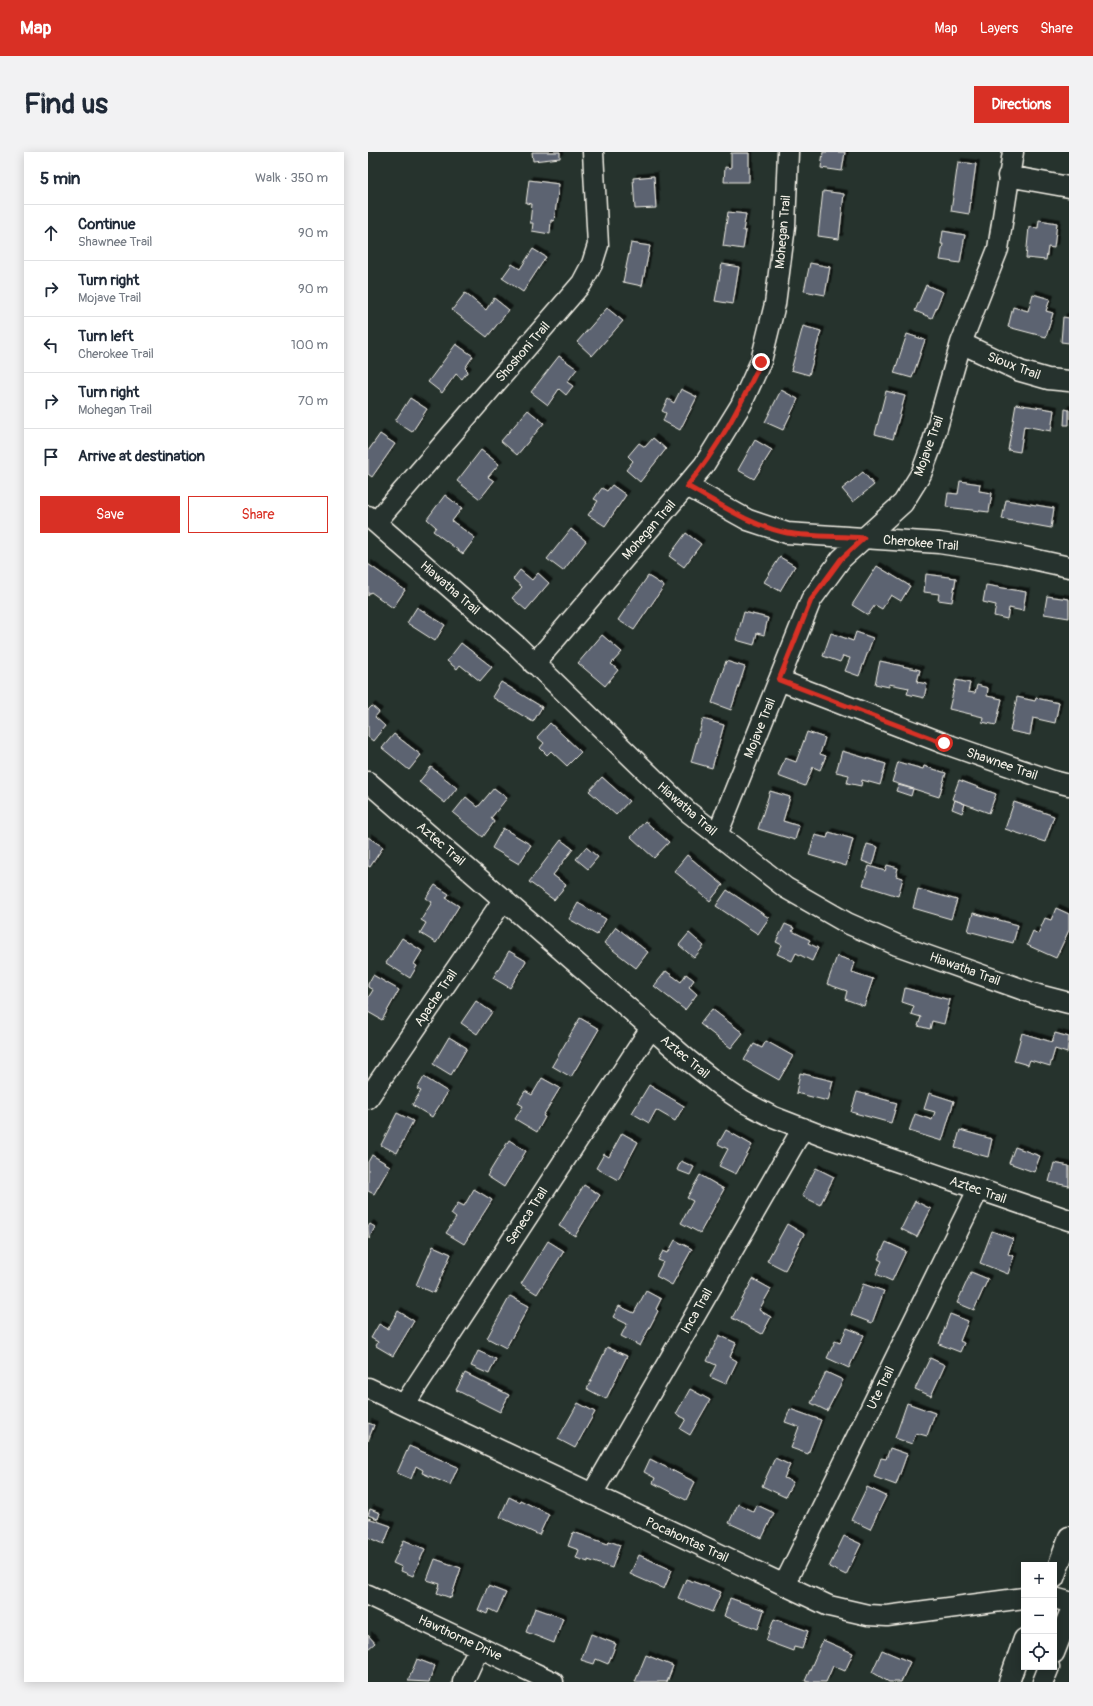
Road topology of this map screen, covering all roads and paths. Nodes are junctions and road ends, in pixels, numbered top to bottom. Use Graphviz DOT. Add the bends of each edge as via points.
graph roads {
  1 [pos="593,152"];
  2 [pos="788,152"];
  3 [pos="1013,152"];
  4 [pos="1008,176"];
  5 [pos="1069,187"];
  6 [pos="961,343"];
  7 [pos="1069,381"];
  8 [pos="687,486"];
  9 [pos="372,519"];
  10 [pos="864,538"];
  11 [pos="1069,567"];
  12 [pos="534,664"];
  13 [pos="779,680"];
  14 [pos="368,782"];
  15 [pos="1069,785"];
  16 [pos="718,835"];
  17 [pos="504,899"];
  18 [pos="1069,1003"];
  19 [pos="651,1028"];
  20 [pos="368,1098"];
  21 [pos="803,1128"];
  22 [pos="978,1190"];
  23 [pos="1069,1220"];
  24 [pos="368,1388"];
  25 [pos="404,1405"];
  26 [pos="592,1494"];
  27 [pos="1069,1537"];
  28 [pos="1057,1570"];
  29 [pos="784,1585"];
  30 [pos="368,1595"];
  31 [pos="1021,1598"];
  32 [pos="1057,1599"];
  33 [pos="1069,1602"];
  34 [pos="1069,1615"];
  35 [pos="1057,1645"];
  36 [pos="479,1647"];
  37 [pos="1021,1648"];
  38 [pos="1047,1670"];
  39 [pos="463,1682"];
  40 [pos="553,1682"];
  41 [pos="1009,1682"];
  42 [pos="1043,1682"];
  1 -- 9 [label="street, Shoshoni Trail" via="598,245 582,283"];
  2 -- 8 [label="street, Mohegan Trail" via="785,226 775,304 761,362 736,412 704,465"];
  3 -- 4 [label="street, Mojave Trail"];
  4 -- 5 [label="street"];
  4 -- 6 [label="street, Mojave Trail" via="998,249"];
  6 -- 7 [label="street, Sioux Trail" via="1020,371 1048,379"];
  6 -- 10 [label="street, Mojave Trail" via="932,445 921,474 903,502"];
  8 -- 10 [label="street, Cherokee Trail" via="748,520 787,533"];
  8 -- 12 [label="street, Mohegan Trail"];
  9 -- 12 [label="street, Hiawatha Trail" via="516,645"];
  10 -- 11 [label="street, Cherokee Trail" via="946,544"];
  10 -- 13 [label="street, Mojave Trail" via="841,559 811,600"];
  12 -- 16 [label="street, Hiawatha Trail" via="687,811"];
  13 -- 15 [label="street, Shawnee Trail" via="944,743"];
  13 -- 16 [label="street, Mojave Trail"];
  14 -- 17 [label="street, Aztec Trail"];
  16 -- 18 [label="street, Hiawatha Trail" via="786,888 847,923 897,945 1038,995"];
  17 -- 19 [label="street, Aztec Trail"];
  17 -- 20 [label="street, Apache Trail"];
  19 -- 21 [label="street, Aztec Trail" via="723,1088 744,1102"];
  19 -- 25 [label="street, Seneca Trail"];
  21 -- 22 [label="street, Aztec Trail"];
  21 -- 26 [label="street, Inca Trail"];
  22 -- 23 [label="street, Aztec Trail"];
  22 -- 29 [label="street, Ute Trail"];
  24 -- 25 [label="street, Pocahontas Trail"];
  25 -- 26 [label="street, Pocahontas Trail"];
  26 -- 29 [label="street, Pocahontas Trail"];
  27 -- 28 [label="street"];
  29 -- 31 [label="street, Pocahontas Trail" via="829,1606 868,1615 887,1616"];
  30 -- 36 [label="street, Hawthorne Drive"];
  32 -- 33 [label="street"];
  34 -- 35 [label="street"];
  36 -- 39 [label="street"];
  36 -- 40 [label="street, Hawthorne Drive"];
  37 -- 41 [label="street"];
  38 -- 42 [label="street"];
}
